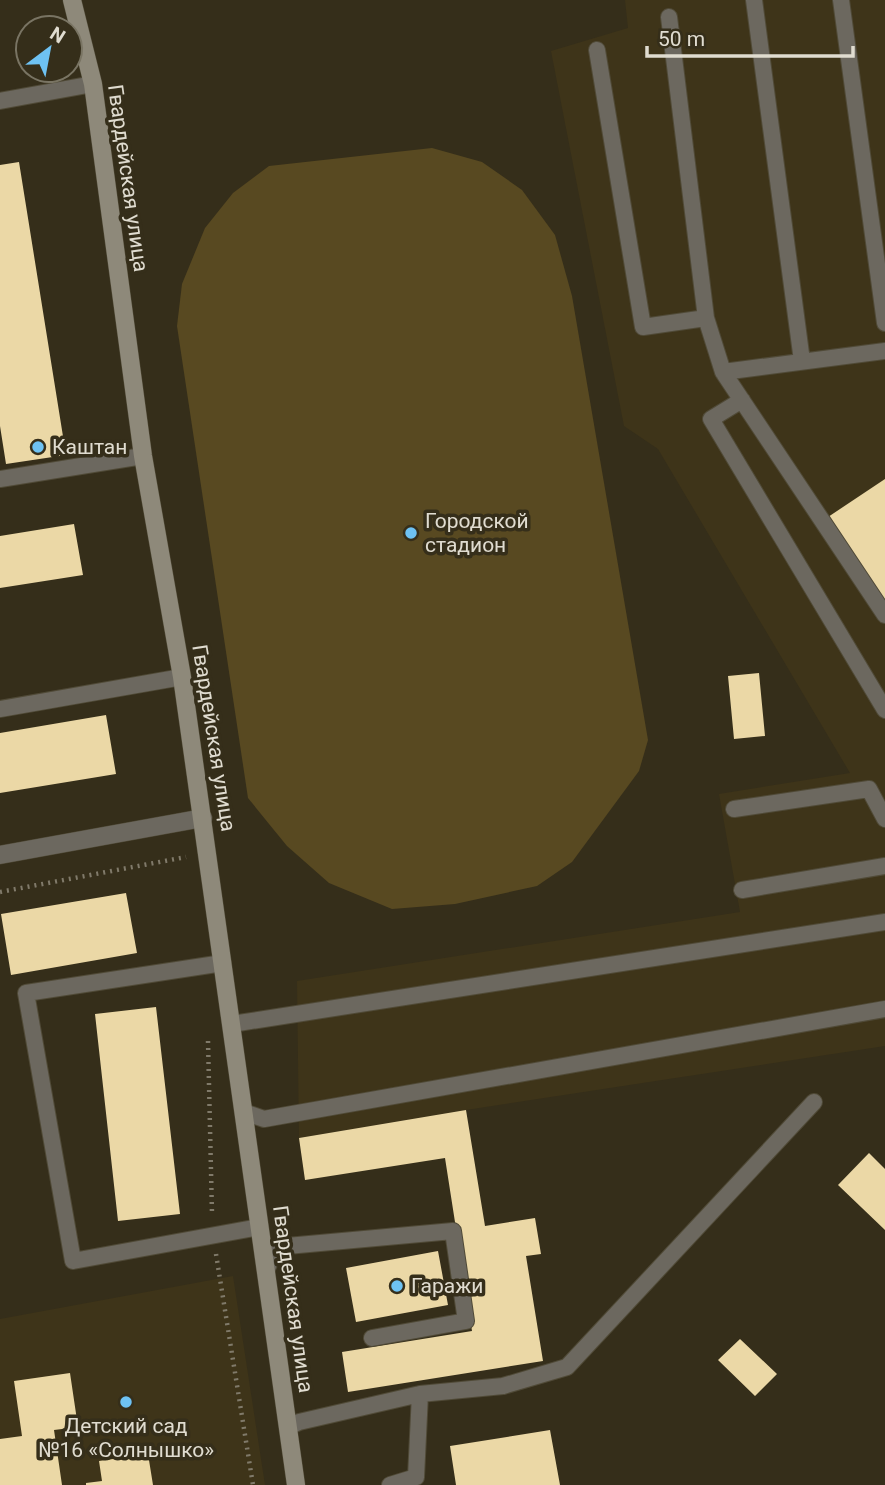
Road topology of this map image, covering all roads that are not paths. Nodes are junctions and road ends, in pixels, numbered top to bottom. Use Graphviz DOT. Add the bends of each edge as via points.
graph roads {
  1 [pos="72,0"];
  2 [pos="754,0"];
  3 [pos="841,0"];
  4 [pos="669,16"];
  5 [pos="597,50"];
  6 [pos="93,84"];
  7 [pos="0,101"];
  8 [pos="706,318"];
  9 [pos="885,323"];
  10 [pos="885,351"];
  11 [pos="802,361"];
  12 [pos="723,372"];
  13 [pos="742,400"];
  14 [pos="143,456"];
  15 [pos="0,479"];
  16 [pos="885,615"];
  17 [pos="182,677"];
  18 [pos="0,709"];
  19 [pos="885,709"];
  20 [pos="734,809"];
  21 [pos="203,818"];
  22 [pos="885,819"];
  23 [pos="0,855"];
  24 [pos="885,866"];
  25 [pos="742,890"];
  26 [pos="885,922"];
  27 [pos="223,963"];
  28 [pos="885,1009"];
  29 [pos="232,1024"];
  30 [pos="814,1102"];
  31 [pos="244,1112"];
  32 [pos="260,1227"];
  33 [pos="266,1270"];
  34 [pos="372,1338"];
  35 [pos="420,1394"];
  36 [pos="288,1427"];
  37 [pos="296,1485"];
  38 [pos="390,1485"];
  1 -- 6 [label="street, Гвардейская улица"];
  2 -- 11 [label="lane"];
  3 -- 9 [label="lane"];
  4 -- 8 [label="lane"];
  5 -- 8 [label="lane" via="643,327"];
  6 -- 7 [label="lane"];
  6 -- 14 [label="street, Гвардейская улица"];
  8 -- 12 [label="lane"];
  10 -- 11 [label="lane"];
  11 -- 12 [label="lane"];
  12 -- 13 [label="lane"];
  13 -- 16 [label="lane"];
  13 -- 19 [label="lane" via="711,419"];
  14 -- 15 [label="lane"];
  14 -- 17 [label="street, Гвардейская улица"];
  17 -- 18 [label="lane"];
  17 -- 21 [label="street, Гвардейская улица"];
  20 -- 22 [label="lane" via="869,789"];
  21 -- 23 [label="street"];
  21 -- 27 [label="street, Гвардейская улица"];
  24 -- 25 [label="lane"];
  26 -- 29 [label="lane"];
  27 -- 29 [label="street, Гвардейская улица"];
  27 -- 32 [label="lane" via="26,992 73,1261"];
  28 -- 31 [label="lane" via="264,1119"];
  29 -- 31 [label="street, Гвардейская улица"];
  30 -- 35 [label="lane" via="566,1367 503,1386"];
  31 -- 32 [label="street, Гвардейская улица"];
  32 -- 33 [label="street, Гвардейская улица"];
  33 -- 34 [label="lane" via="276,1247 453,1231 466,1321"];
  33 -- 36 [label="street, Гвардейская улица"];
  35 -- 36 [label="lane"];
  35 -- 38 [label="lane" via="416,1477"];
  36 -- 37 [label="street, Гвардейская улица"];
}
